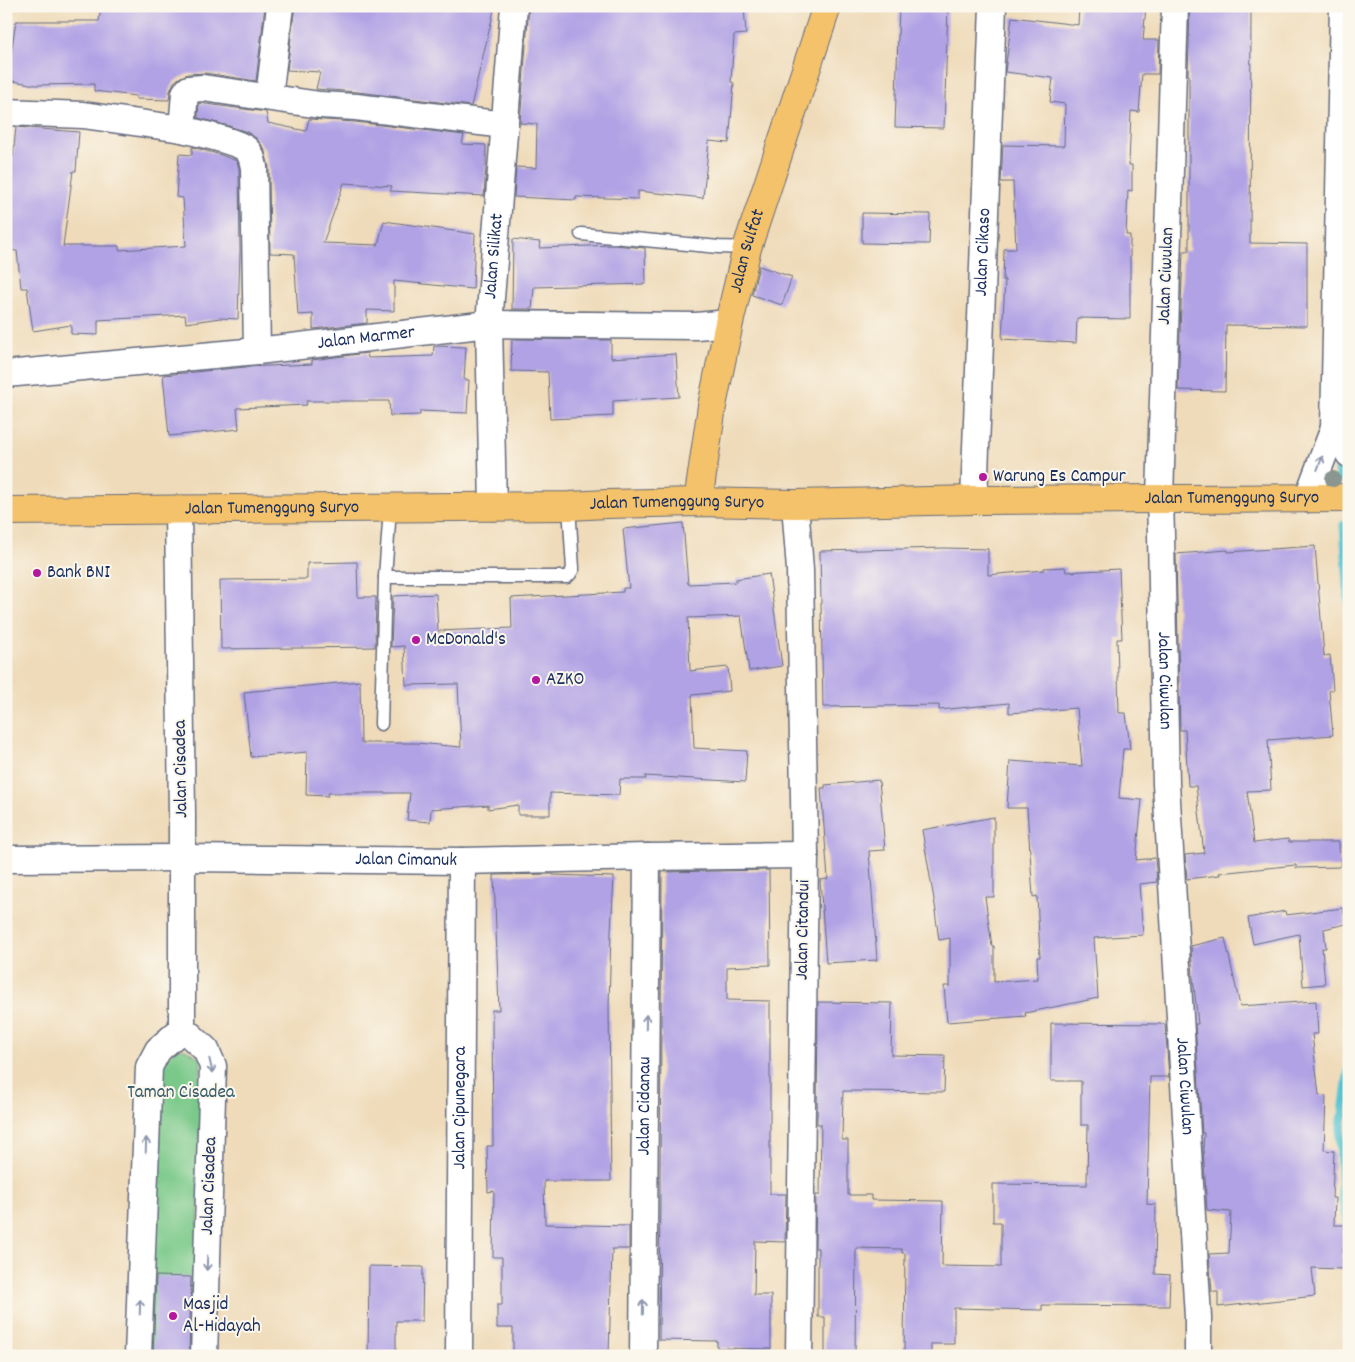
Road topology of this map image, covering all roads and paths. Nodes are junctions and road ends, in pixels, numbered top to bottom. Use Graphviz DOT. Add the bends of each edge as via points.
graph roads {
  1 [pos="280,6"];
  2 [pos="514,6"];
  3 [pos="827,6"];
  4 [pos="993,6"];
  5 [pos="1175,6"];
  6 [pos="1343,6"];
  7 [pos="269,97"];
  8 [pos="6,112"];
  9 [pos="506,125"];
  10 [pos="182,130"];
  11 [pos="581,234"];
  12 [pos="748,248"];
  13 [pos="729,323"];
  14 [pos="489,324"];
  15 [pos="257,350"];
  16 [pos="6,374"];
  17 [pos="1334,428"];
  18 [pos="1349,454"];
  19 [pos="1160,498"];
  20 [pos="1307,498"];
  21 [pos="1349,498"];
  22 [pos="974,500"];
  23 [pos="698,502"];
  24 [pos="795,504"];
  25 [pos="569,506"];
  26 [pos="493,507"];
  27 [pos="178,509"];
  28 [pos="390,509"];
  29 [pos="6,511"];
  30 [pos="385,577"];
  31 [pos="381,724"];
  32 [pos="805,855"];
  33 [pos="648,857"];
  34 [pos="182,858"];
  35 [pos="6,859"];
  36 [pos="462,861"];
  37 [pos="182,1029"];
  38 [pos="138,1356"];
  39 [pos="204,1356"];
  40 [pos="459,1356"];
  41 [pos="642,1356"];
  42 [pos="799,1356"];
  43 [pos="1198,1356"];
  1 -- 7 [label="street"];
  2 -- 9 [label="street, Jalan Silikat"];
  3 -- 12 [label="main road, Jalan Sulfat"];
  4 -- 22 [label="street, Jalan Cikaso"];
  5 -- 19 [label="street, Jalan Ciwulan"];
  6 -- 17 [label="street"];
  7 -- 9 [label="street" via="320,106 356,107"];
  7 -- 10 [label="street" via="203,88 189,90 185,93"];
  8 -- 10 [label="street" via="83,115"];
  9 -- 14 [label="street, Jalan Silikat"];
  10 -- 15 [label="street" via="236,144 251,154 254,167"];
  11 -- 12 [label="lane"];
  12 -- 13 [label="main road, Jalan Sulfat"];
  13 -- 14 [label="street, Jalan Marmer" via="696,326"];
  13 -- 23 [label="main road, Jalan Sulfat" via="712,406"];
  14 -- 15 [label="street, Jalan Marmer"];
  14 -- 26 [label="street, Jalan Silikat"];
  15 -- 16 [label="street, Jalan Marmer"];
  17 -- 18 [label="street"];
  20 -- 17 [label="street, one-way"];
  19 -- 20 [label="main road, Jalan Tumenggung Suryo"];
  19 -- 22 [label="main road, Jalan Tumenggung Suryo"];
  19 -- 43 [label="street, Jalan Ciwulan" via="1166,784"];
  20 -- 21 [label="main road, Jalan Tumenggung Suryo"];
  22 -- 24 [label="main road, Jalan Tumenggung Suryo"];
  23 -- 24 [label="main road, Jalan Tumenggung Suryo"];
  23 -- 25 [label="main road, Jalan Tumenggung Suryo"];
  24 -- 32 [label="street, Jalan Citandui" via="800,570"];
  25 -- 26 [label="main road, Jalan Tumenggung Suryo"];
  25 -- 30 [label="lane" via="573,569 567,576"];
  26 -- 28 [label="main road, Jalan Tumenggung Suryo"];
  27 -- 28 [label="main road, Jalan Tumenggung Suryo"];
  27 -- 29 [label="main road, Jalan Tumenggung Suryo"];
  27 -- 34 [label="street, Jalan Cisadea"];
  28 -- 30 [label="lane"];
  30 -- 31 [label="lane"];
  32 -- 33 [label="street, Jalan Cimanuk"];
  32 -- 42 [label="street, Jalan Citandui"];
  33 -- 36 [label="street, Jalan Cimanuk"];
  41 -- 33 [label="street, Jalan Cidanau, one-way"];
  34 -- 35 [label="street, Jalan Cimanuk"];
  34 -- 36 [label="street, Jalan Cimanuk"];
  34 -- 37 [label="street, Jalan Cisadea"];
  36 -- 40 [label="street, Jalan Cipunegara"];
  38 -- 37 [label="street, one-way" via="149,1067 158,1050"];
  37 -- 39 [label="street, Jalan Cisadea, one-way" via="206,1050 213,1066"];
}
